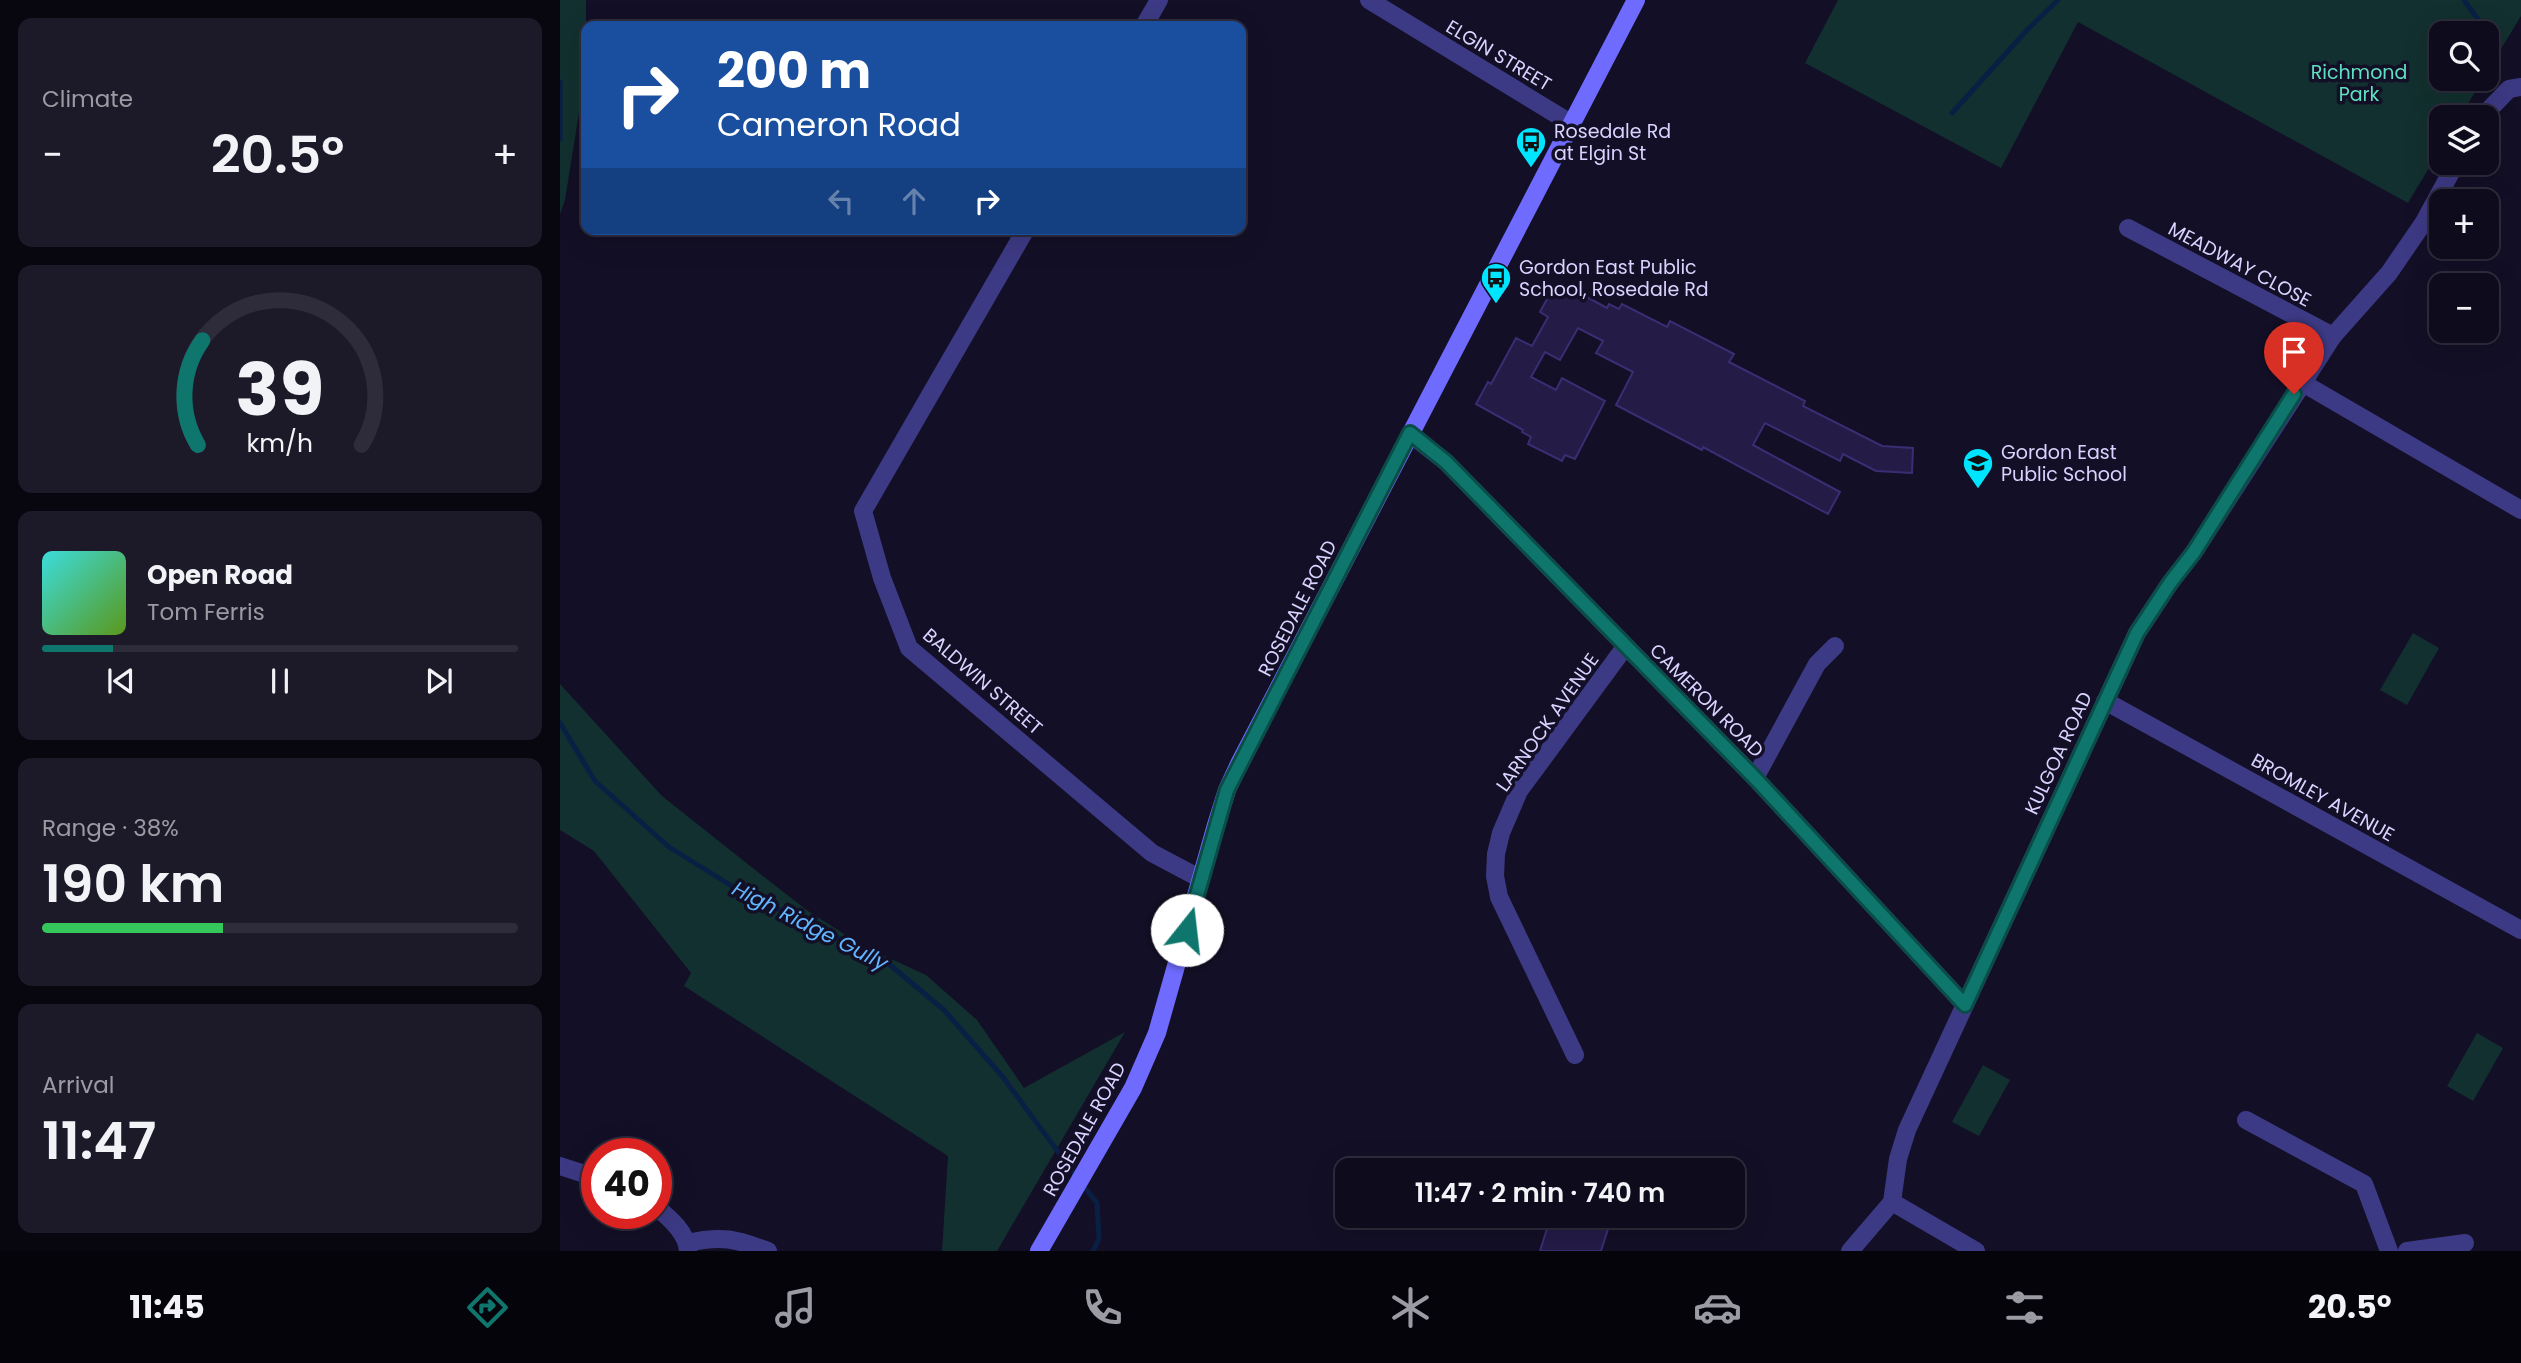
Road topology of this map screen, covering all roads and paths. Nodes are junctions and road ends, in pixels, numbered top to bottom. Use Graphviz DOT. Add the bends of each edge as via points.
graph roads {
  1 [pos="1159,0"];
  2 [pos="1369,0"];
  3 [pos="1636,0"];
  4 [pos="1147,21"];
  5 [pos="2521,87"];
  6 [pos="2493,105"];
  7 [pos="1572,124"];
  8 [pos="2449,175"];
  9 [pos="2128,228"];
  10 [pos="1023,235"];
  11 [pos="2333,336"];
  12 [pos="2301,382"];
  13 [pos="1410,433"];
  14 [pos="2521,510"];
  15 [pos="1625,646"];
  16 [pos="1835,646"];
  17 [pos="2105,701"];
  18 [pos="1755,778"];
  19 [pos="1201,879"];
  20 [pos="2521,930"];
  21 [pos="1965,1005"];
  22 [pos="1575,1055"];
  23 [pos="2246,1121"];
  24 [pos="560,1166"];
  25 [pos="581,1173"];
  26 [pos="1892,1202"];
  27 [pos="672,1221"];
  28 [pos="2465,1243"];
  29 [pos="688,1247"];
  30 [pos="768,1251"];
  31 [pos="1040,1251"];
  32 [pos="1850,1251"];
  33 [pos="1976,1251"];
  34 [pos="2389,1251"];
  35 [pos="2407,1251"];
  1 -- 4 [label="street"];
  2 -- 7 [label="street, ELGIN STREET"];
  3 -- 7 [label="street, ROSEDALE ROAD"];
  5 -- 6 [label="street" via="2508,89"];
  7 -- 13 [label="street, ROSEDALE ROAD"];
  8 -- 11 [label="street, KULGOA ROAD" via="2389,272"];
  9 -- 11 [label="street, MEADWAY CLOSE"];
  10 -- 19 [label="street, BALDWIN STREET" via="863,510 909,648 1152,853"];
  11 -- 12 [label="street, KULGOA ROAD"];
  12 -- 14 [label="street"];
  12 -- 17 [label="street, KULGOA ROAD" via="2137,633"];
  13 -- 15 [label="street, CAMERON ROAD" via="1446,462"];
  13 -- 19 [label="street, ROSEDALE ROAD" via="1235,772"];
  15 -- 18 [label="street, CAMERON ROAD"];
  15 -- 22 [label="street, LARNOCK AVENUE" via="1519,791 1496,854 1499,897"];
  16 -- 18 [label="street" via="1817,663"];
  17 -- 20 [label="street, BROMLEY AVENUE"];
  17 -- 21 [label="street, KULGOA ROAD"];
  18 -- 21 [label="street, CAMERON ROAD"];
  19 -- 31 [label="street, ROSEDALE ROAD" via="1157,1033 1133,1088"];
  21 -- 26 [label="street, KULGOA ROAD" via="1907,1130"];
  23 -- 34 [label="street" via="2364,1184"];
  24 -- 25 [label="street"];
  26 -- 32 [label="street"];
  26 -- 33 [label="street"];
  27 -- 29 [label="street"];
  28 -- 35 [label="street"];
  29 -- 30 [label="street" via="712,1237"];
}
